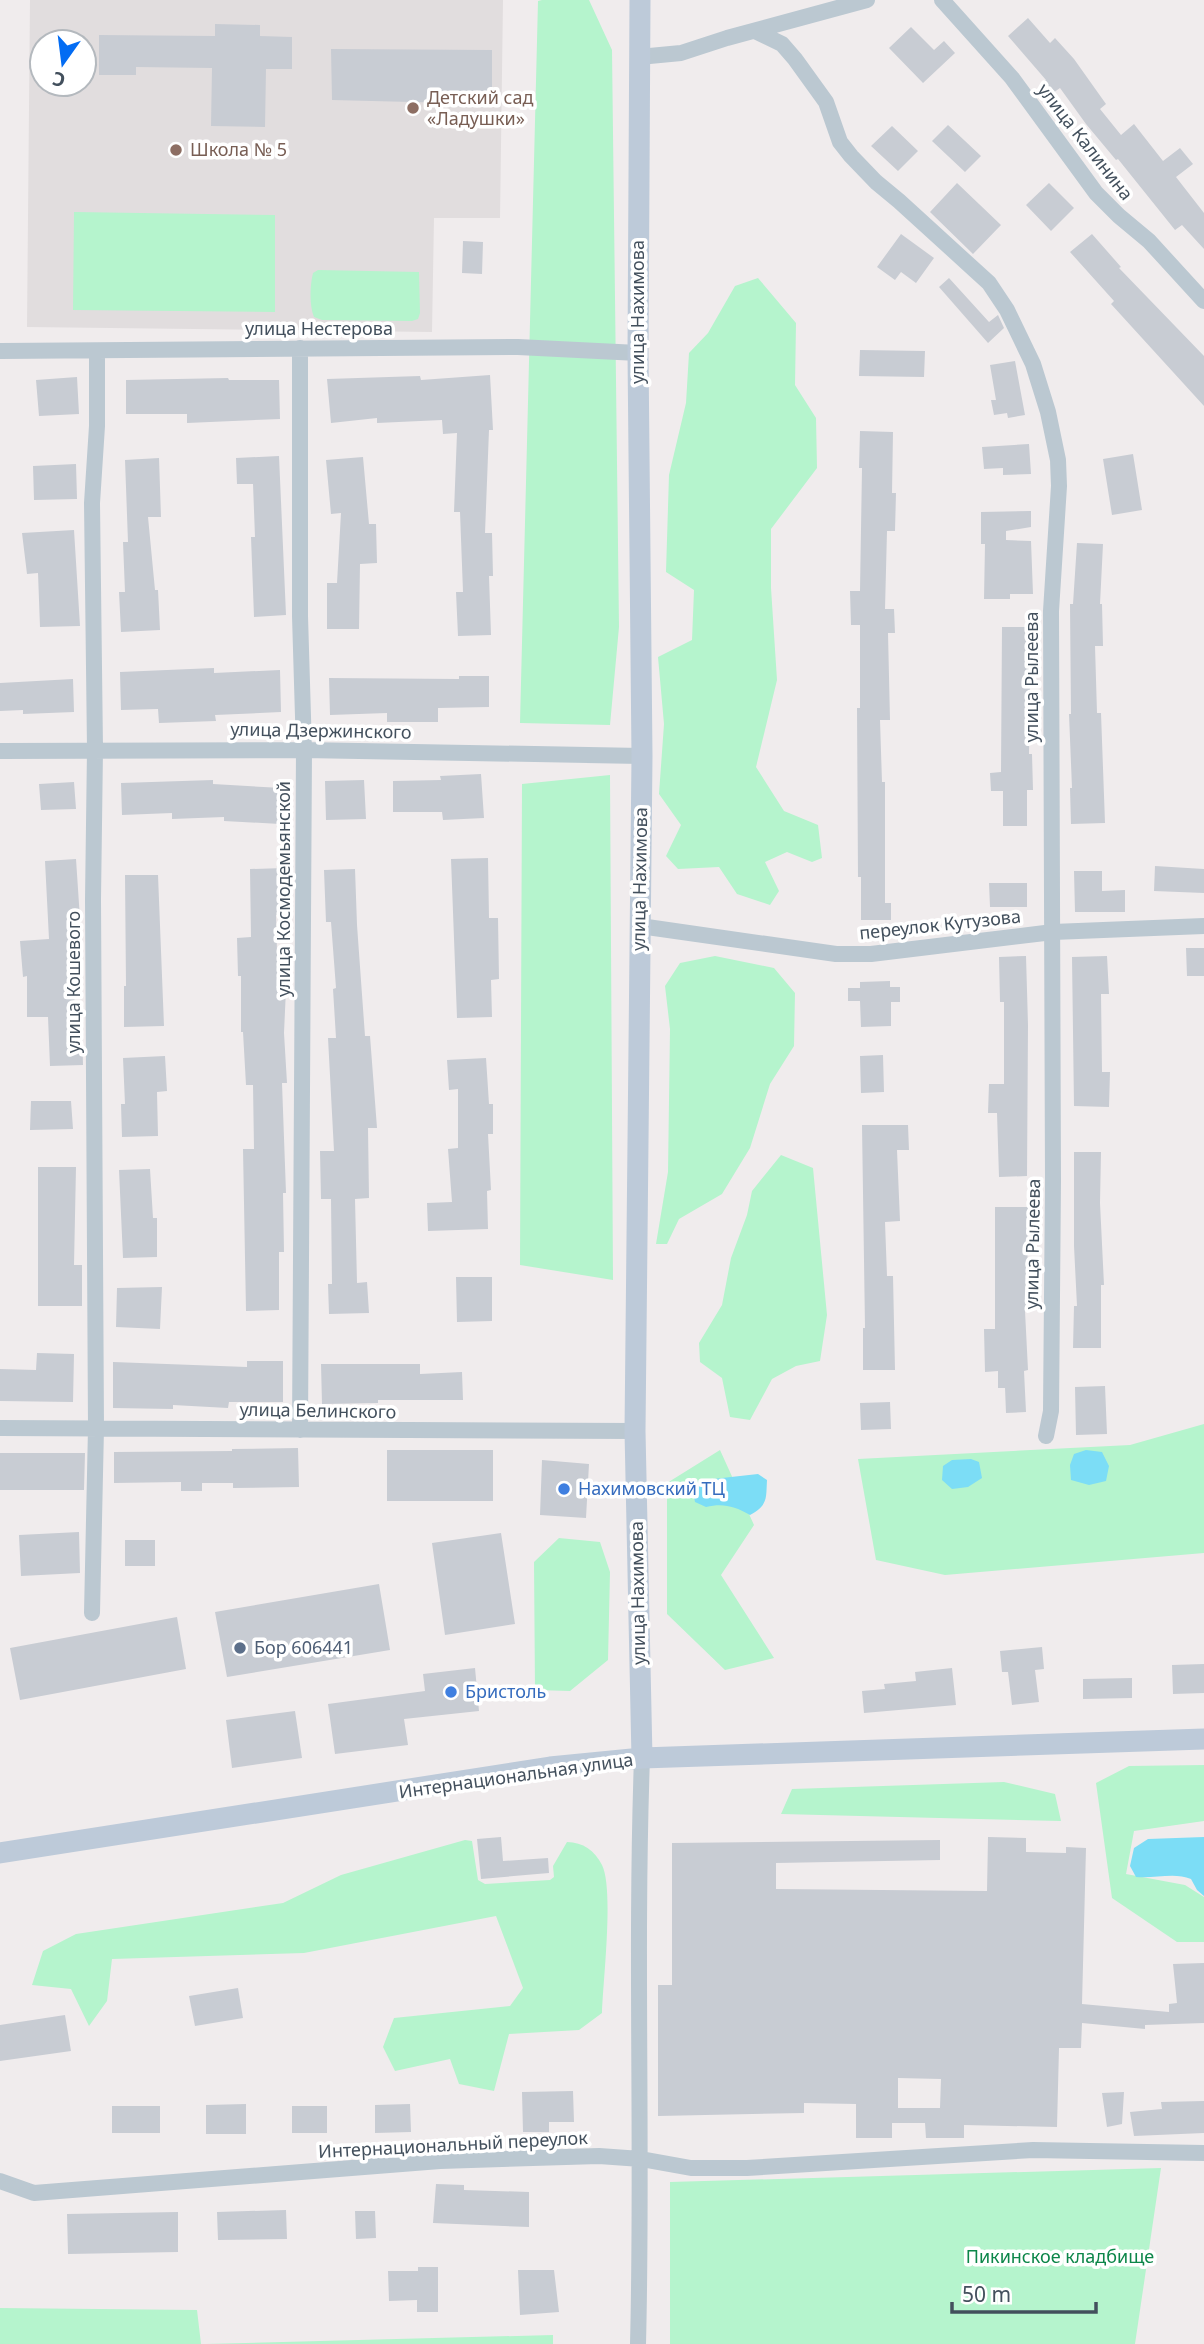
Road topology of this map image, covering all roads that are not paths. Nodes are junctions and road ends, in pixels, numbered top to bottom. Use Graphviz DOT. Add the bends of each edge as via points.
graph roads {
  1 [pos="640,0"];
  2 [pos="867,0"];
  3 [pos="942,0"];
  4 [pos="755,31"];
  5 [pos="639,57"];
  6 [pos="1204,301"];
  7 [pos="300,348"];
  8 [pos="0,351"];
  9 [pos="97,351"];
  10 [pos="638,353"];
  11 [pos="95,749"];
  12 [pos="304,750"];
  13 [pos="0,751"];
  14 [pos="642,756"];
  15 [pos="640,926"];
  16 [pos="1204,926"];
  17 [pos="1053,932"];
  18 [pos="0,1428"];
  19 [pos="96,1428"];
  20 [pos="300,1430"];
  21 [pos="635,1431"];
  22 [pos="1046,1436"];
  23 [pos="92,1613"];
  24 [pos="1204,1739"];
  25 [pos="642,1758"];
  26 [pos="0,1853"];
  27 [pos="1204,2153"];
  28 [pos="641,2159"];
  29 [pos="0,2181"];
  30 [pos="638,2344"];
  1 -- 5 [label="main road, улица Нахимова"];
  2 -- 4 [label="street"];
  3 -- 6 [label="street, улица Калинина" via="1012,78 1096,193 1149,241"];
  4 -- 5 [label="street" via="681,53"];
  4 -- 17 [label="street, улица Рылеева" via="782,44 795,59 826,102 840,142 851,156 989,283 1033,364 1045,400 1059,486 1051,611"];
  5 -- 10 [label="main road, улица Нахимова"];
  7 -- 9 [label="street, улица Нестерова"];
  7 -- 10 [label="street, улица Нестерова" via="518,347"];
  7 -- 12 [label="street, улица Космодемьянской"];
  8 -- 9 [label="street, улица Нестерова"];
  9 -- 11 [label="street, улица Кошевого" via="92,503"];
  10 -- 14 [label="main road, улица Нахимова"];
  11 -- 12 [label="street, улица Дзержинского"];
  11 -- 13 [label="street, улица Дзержинского"];
  11 -- 19 [label="street, улица Кошевого"];
  12 -- 14 [label="street, улица Дзержинского"];
  12 -- 20 [label="street, улица Космодемьянской"];
  14 -- 15 [label="main road, улица Нахимова"];
  15 -- 17 [label="street, переулок Кутузова" via="836,954 871,954"];
  15 -- 21 [label="main road, улица Нахимова"];
  16 -- 17 [label="street, переулок Кутузова"];
  17 -- 22 [label="street, улица Рылеева" via="1051,1411"];
  18 -- 19 [label="street, улица Белинского"];
  19 -- 20 [label="street, улица Белинского"];
  19 -- 23 [label="street, улица Кошевого"];
  20 -- 21 [label="street, улица Белинского"];
  21 -- 25 [label="main road, улица Нахимова"];
  24 -- 25 [label="main road, Интернациональная улица"];
  25 -- 26 [label="main road, Интернациональная улица" via="550,1767"];
  25 -- 28 [label="street"];
  27 -- 28 [label="street, Интернациональный переулок" via="1033,2150 747,2168 691,2168"];
  28 -- 29 [label="street, Интернациональный переулок" via="439,2161 34,2193"];
  28 -- 30 [label="street"];
}
